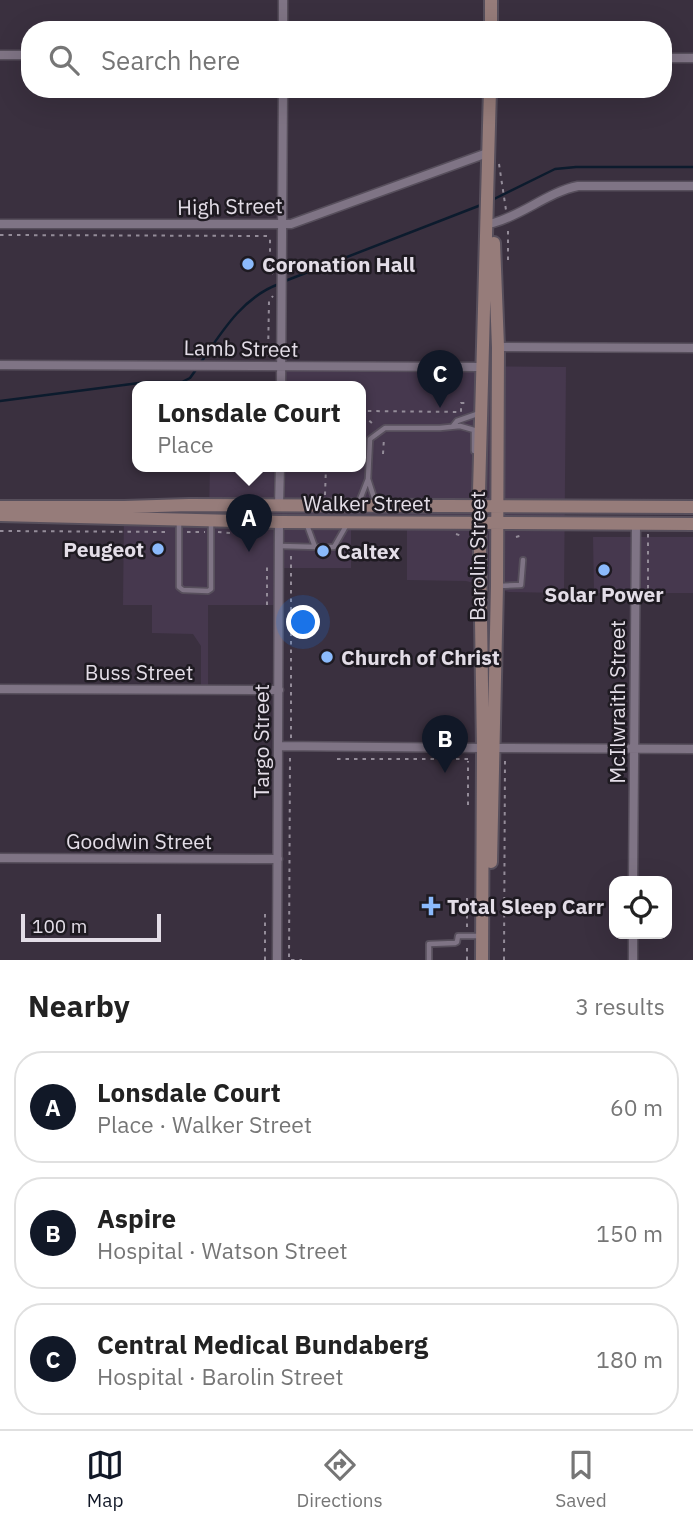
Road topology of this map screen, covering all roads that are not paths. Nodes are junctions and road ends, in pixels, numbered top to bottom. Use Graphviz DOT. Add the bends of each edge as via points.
graph roads {
  1 [pos="283,0"];
  2 [pos="491,0"];
  3 [pos="283,21"];
  4 [pos="491,21"];
  5 [pos="0,55"];
  6 [pos="21,55"];
  7 [pos="672,58"];
  8 [pos="693,58"];
  9 [pos="283,98"];
  10 [pos="490,98"];
  11 [pos="490,152"];
  12 [pos="693,186"];
  13 [pos="495,212"];
  14 [pos="0,224"];
  15 [pos="281,225"];
  16 [pos="495,296"];
  17 [pos="498,347"];
  18 [pos="693,348"];
  19 [pos="0,365"];
  20 [pos="281,366"];
  21 [pos="481,367"];
  22 [pos="281,381"];
  23 [pos="480,413"];
  24 [pos="453,426"];
  25 [pos="480,468"];
  26 [pos="280,472"];
  27 [pos="368,479"];
  28 [pos="211,505"];
  29 [pos="279,505"];
  30 [pos="358,506"];
  31 [pos="377,506"];
  32 [pos="0,507"];
  33 [pos="480,507"];
  34 [pos="496,507"];
  35 [pos="693,507"];
  36 [pos="0,515"];
  37 [pos="279,522"];
  38 [pos="306,522"];
  39 [pos="352,522"];
  40 [pos="480,523"];
  41 [pos="497,523"];
  42 [pos="636,524"];
  43 [pos="693,524"];
  44 [pos="179,526"];
  45 [pos="211,527"];
  46 [pos="279,546"];
  47 [pos="330,547"];
  48 [pos="523,560"];
  49 [pos="497,586"];
  50 [pos="0,689"];
  51 [pos="279,690"];
  52 [pos="278,746"];
  53 [pos="488,748"];
  54 [pos="634,748"];
  55 [pos="693,749"];
  56 [pos="0,858"];
  57 [pos="278,859"];
  58 [pos="633,876"];
  59 [pos="482,936"];
  60 [pos="633,939"];
  61 [pos="277,960"];
  62 [pos="429,960"];
  63 [pos="482,960"];
  64 [pos="489,960"];
  65 [pos="633,960"];
  1 -- 3 [label="street"];
  2 -- 4 [label="main road"];
  5 -- 6 [label="street"];
  7 -- 8 [label="street"];
  9 -- 15 [label="street"];
  10 -- 11 [label="main road, Barolin Street"];
  11 -- 13 [label="main road, Barolin Street"];
  11 -- 15 [label="street, High Street"];
  12 -- 13 [label="street" via="578,186 507,219"];
  13 -- 16 [label="main road, Barolin Street"];
  13 -- 21 [label="main road, Barolin Street"];
  14 -- 15 [label="street, High Street"];
  15 -- 20 [label="street"];
  16 -- 17 [label="main road, Barolin Street"];
  16 -- 21 [label="main road" via="491,346"];
  17 -- 18 [label="street"];
  17 -- 34 [label="main road, Barolin Street"];
  19 -- 20 [label="street, Lamb Street"];
  20 -- 21 [label="street, Lamb Street"];
  20 -- 22 [label="street"];
  21 -- 23 [label="main road, Barolin Street"];
  23 -- 24 [label="lane"];
  23 -- 25 [label="main road, Barolin Street"];
  24 -- 25 [label="lane" via="474,430"];
  24 -- 27 [label="lane" via="381,429 370,439"];
  25 -- 33 [label="main road, Barolin Street"];
  26 -- 29 [label="street"];
  27 -- 30 [label="lane"];
  27 -- 31 [label="lane"];
  28 -- 29 [label="main road, Walker Street"];
  28 -- 32 [label="main road, Walker Street"];
  28 -- 37 [label="main road" via="233,513 268,514"];
  29 -- 30 [label="main road, Walker Street"];
  29 -- 39 [label="main road" via="290,514 327,515"];
  30 -- 31 [label="main road, Walker Street"];
  31 -- 33 [label="main road, Walker Street"];
  33 -- 34 [label="main road, Walker Street"];
  33 -- 40 [label="main road, Barolin Street"];
  34 -- 35 [label="main road, Walker Street"];
  34 -- 41 [label="main road, Barolin Street"];
  36 -- 44 [label="main road, Walker Street"];
  37 -- 38 [label="main road, Walker Street"];
  37 -- 45 [label="main road, Walker Street"];
  37 -- 46 [label="street, Targo Street"];
  38 -- 39 [label="main road, Walker Street"];
  38 -- 46 [label="lane" via="316,547"];
  39 -- 40 [label="main road, Walker Street"];
  39 -- 47 [label="lane"];
  40 -- 41 [label="main road, Walker Street"];
  40 -- 53 [label="main road, Barolin Street"];
  41 -- 42 [label="main road, Walker Street"];
  41 -- 49 [label="main road, Barolin Street"];
  42 -- 43 [label="main road, Walker Street"];
  42 -- 54 [label="street, McIlwraith Street"];
  44 -- 45 [label="main road, Walker Street"];
  44 -- 45 [label="lane" via="179,588 208,591"];
  46 -- 51 [label="street, Targo Street"];
  48 -- 49 [label="lane" via="521,585"];
  49 -- 53 [label="main road, Barolin Street"];
  50 -- 51 [label="street, Buss Street"];
  51 -- 52 [label="street, Targo Street"];
  52 -- 53 [label="street"];
  52 -- 57 [label="street, Targo Street"];
  53 -- 54 [label="street"];
  53 -- 59 [label="main road, Barolin Street"];
  53 -- 64 [label="main road, Barolin Street"];
  54 -- 55 [label="street"];
  54 -- 58 [label="street, McIlwraith Street"];
  56 -- 57 [label="street, Goodwin Street"];
  57 -- 61 [label="street, Targo Street"];
  59 -- 62 [label="lane" via="458,936 456,943 429,944"];
  59 -- 63 [label="main road, Barolin Street"];
  60 -- 65 [label="street"];
}
